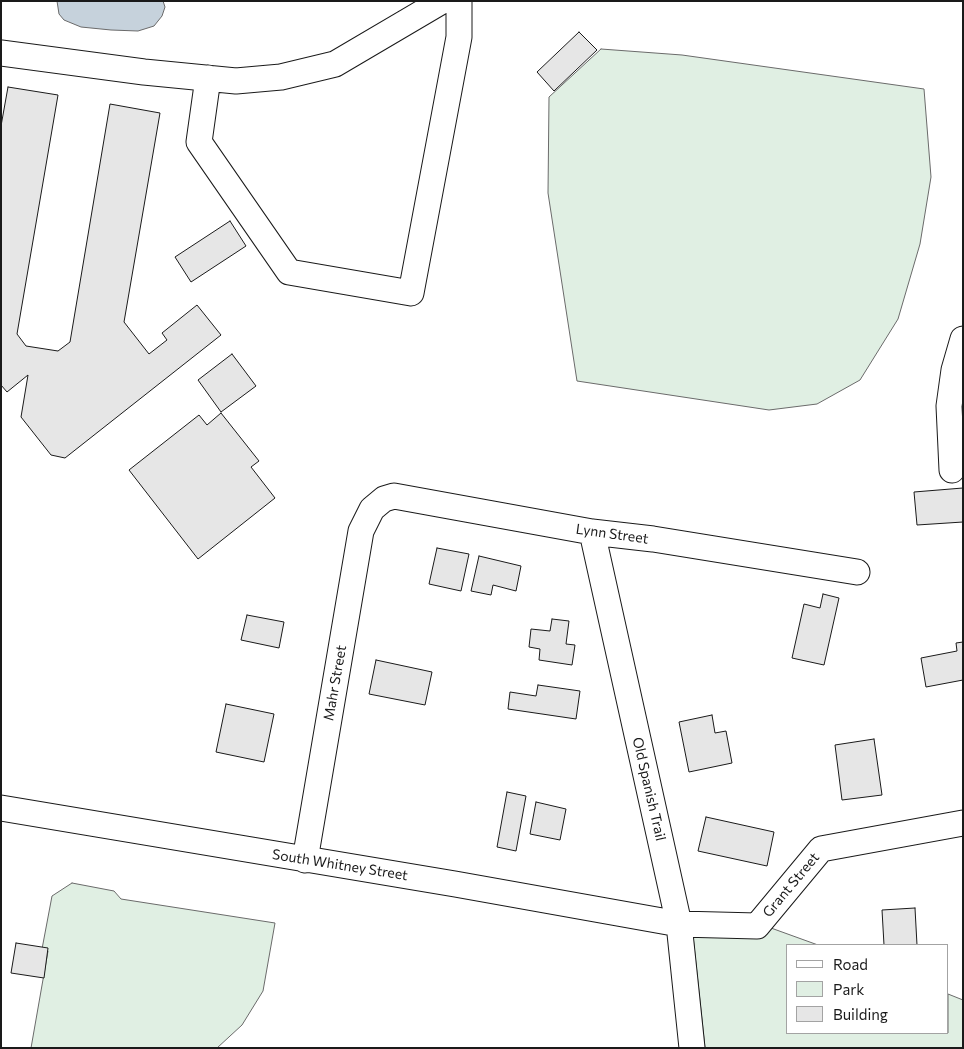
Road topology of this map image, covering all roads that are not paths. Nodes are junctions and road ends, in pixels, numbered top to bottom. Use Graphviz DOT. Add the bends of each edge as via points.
graph roads {
  1 [pos="442,1"];
  2 [pos="459,1"];
  3 [pos="1,54"];
  4 [pos="208,78"];
  5 [pos="963,339"];
  6 [pos="952,470"];
  7 [pos="372,509"];
  8 [pos="592,532"];
  9 [pos="857,572"];
  10 [pos="1,808"];
  11 [pos="963,823"];
  12 [pos="305,860"];
  13 [pos="679,924"];
  14 [pos="692,1048"];
  1 -- 4 [label="street" via="335,64 281,77 236,81"];
  2 -- 4 [label="street" via="459,37 411,293 289,272 199,142"];
  3 -- 4 [label="street"];
  5 -- 6 [label="street" via="949,406"];
  7 -- 8 [label="street, Lynn Street" via="394,496"];
  7 -- 12 [label="street, Mahr Street" via="361,531"];
  8 -- 9 [label="street, Lynn Street"];
  8 -- 13 [label="street, Old Spanish Trail"];
  10 -- 12 [label="street, South Whitney Street"];
  11 -- 13 [label="street, Grant Street" via="821,849 757,926"];
  12 -- 13 [label="street, South Whitney Street"];
  13 -- 14 [label="street, Old Spanish Trail"];
}
